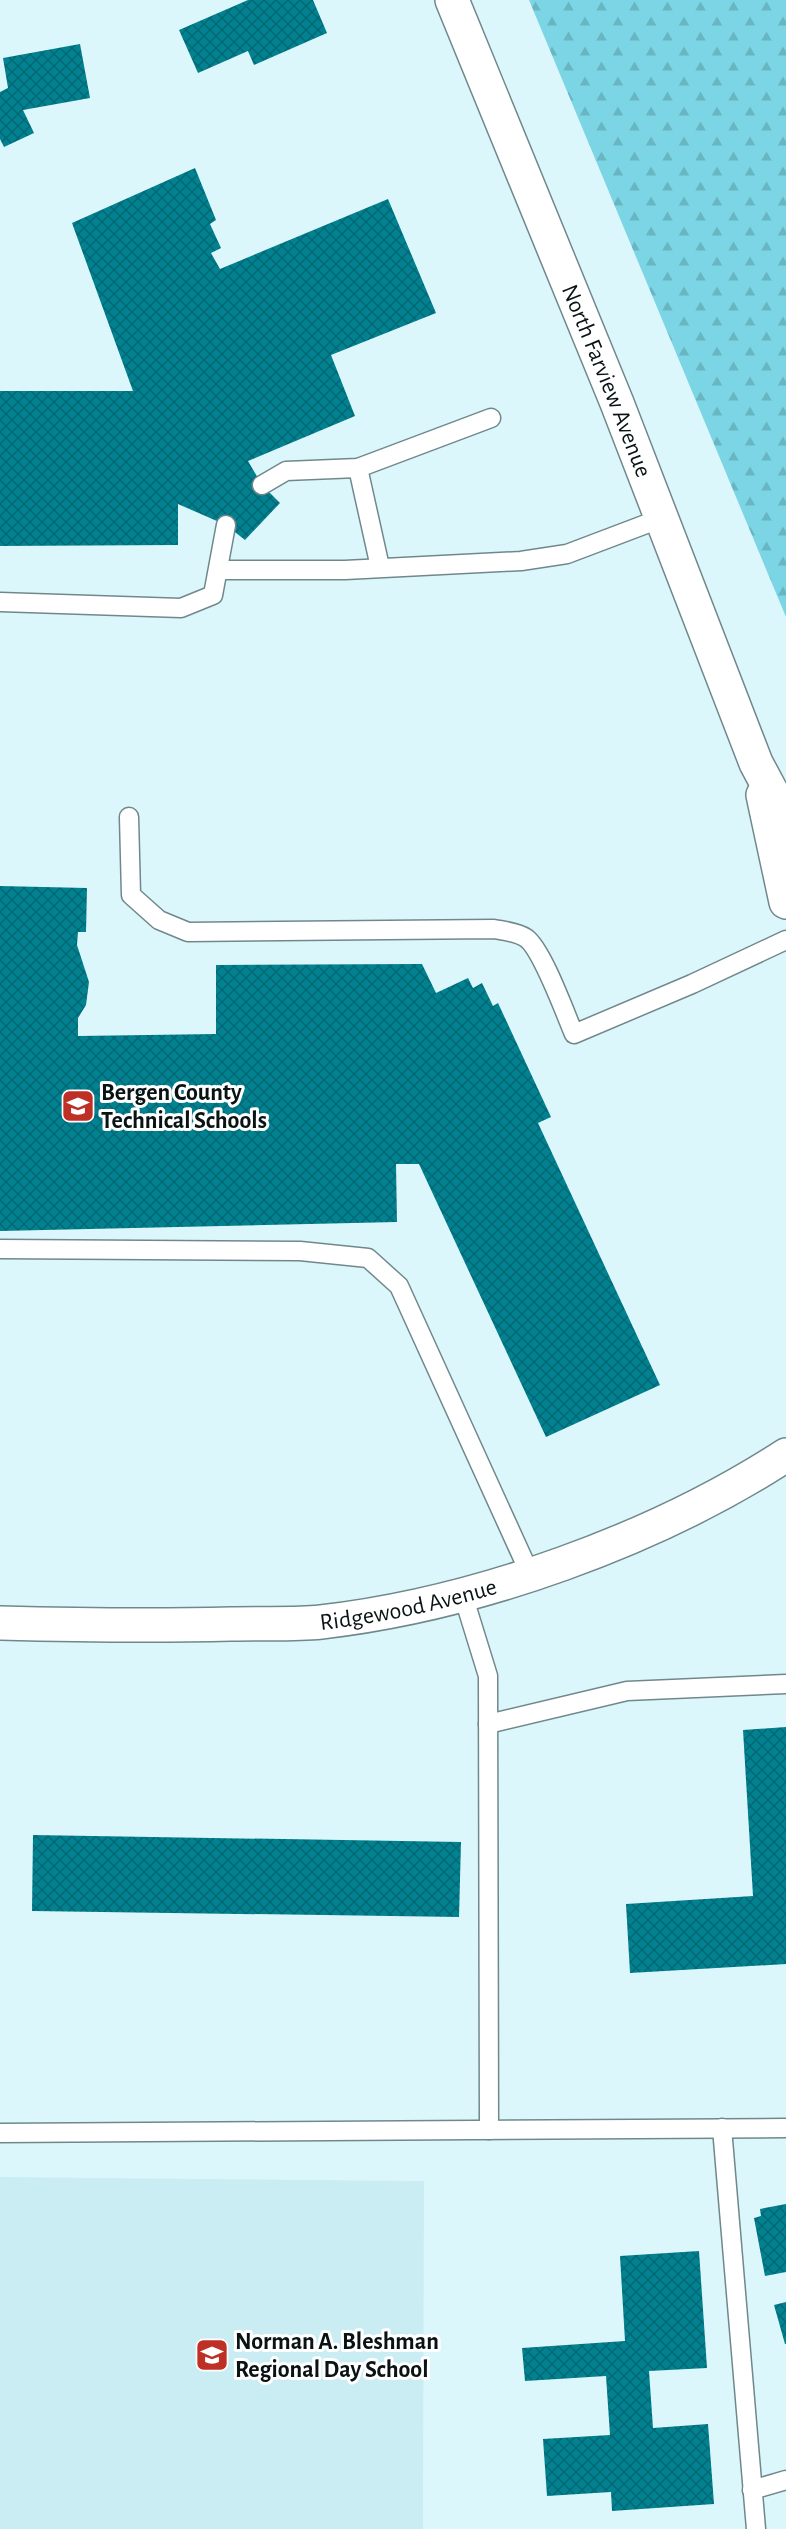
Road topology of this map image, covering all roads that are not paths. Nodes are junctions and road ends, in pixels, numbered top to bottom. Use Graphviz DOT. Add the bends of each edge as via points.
graph roads {
  1 [pos="452,0"];
  2 [pos="491,418"];
  3 [pos="358,468"];
  4 [pos="262,485"];
  5 [pos="662,518"];
  6 [pos="226,525"];
  7 [pos="380,567"];
  8 [pos="219,570"];
  9 [pos="0,602"];
  10 [pos="756,764"];
  11 [pos="129,817"];
  12 [pos="786,819"];
  13 [pos="786,902"];
  14 [pos="786,940"];
  15 [pos="0,1249"];
  16 [pos="786,1455"];
  17 [pos="530,1574"];
  18 [pos="463,1595"];
  19 [pos="0,1623"];
  20 [pos="786,1684"];
  21 [pos="488,1724"];
  22 [pos="722,2128"];
  23 [pos="786,2128"];
  24 [pos="489,2130"];
  25 [pos="0,2133"];
  26 [pos="786,2480"];
  27 [pos="752,2490"];
  28 [pos="756,2529"];
  1 -- 5 [label="street, North Farview Avenue"];
  2 -- 3 [label="lane"];
  3 -- 4 [label="lane" via="286,471"];
  3 -- 7 [label="lane"];
  5 -- 7 [label="lane" via="567,554 521,561"];
  5 -- 10 [label="street, North Farview Avenue"];
  6 -- 8 [label="lane"];
  7 -- 8 [label="lane"];
  8 -- 9 [label="lane" via="213,595 181,608"];
  10 -- 12 [label="street, North Farview Avenue"];
  10 -- 13 [label="street, North Farview Avenue"];
  11 -- 14 [label="lane" via="131,895 159,920 188,932 494,929 517,933 528,939 539,955 574,1034"];
  15 -- 17 [label="lane" via="300,1251 368,1258 399,1286"];
  16 -- 17 [label="street, Ridgewood Avenue" via="752,1477 645,1531"];
  17 -- 18 [label="street, Ridgewood Avenue"];
  18 -- 19 [label="street, Ridgewood Avenue" via="320,1622 142,1626"];
  18 -- 21 [label="lane" via="488,1677"];
  20 -- 21 [label="lane" via="627,1691"];
  21 -- 24 [label="lane"];
  22 -- 23 [label="lane"];
  22 -- 24 [label="lane"];
  22 -- 27 [label="lane"];
  24 -- 25 [label="lane"];
  26 -- 27 [label="lane"];
  27 -- 28 [label="lane"];
}
